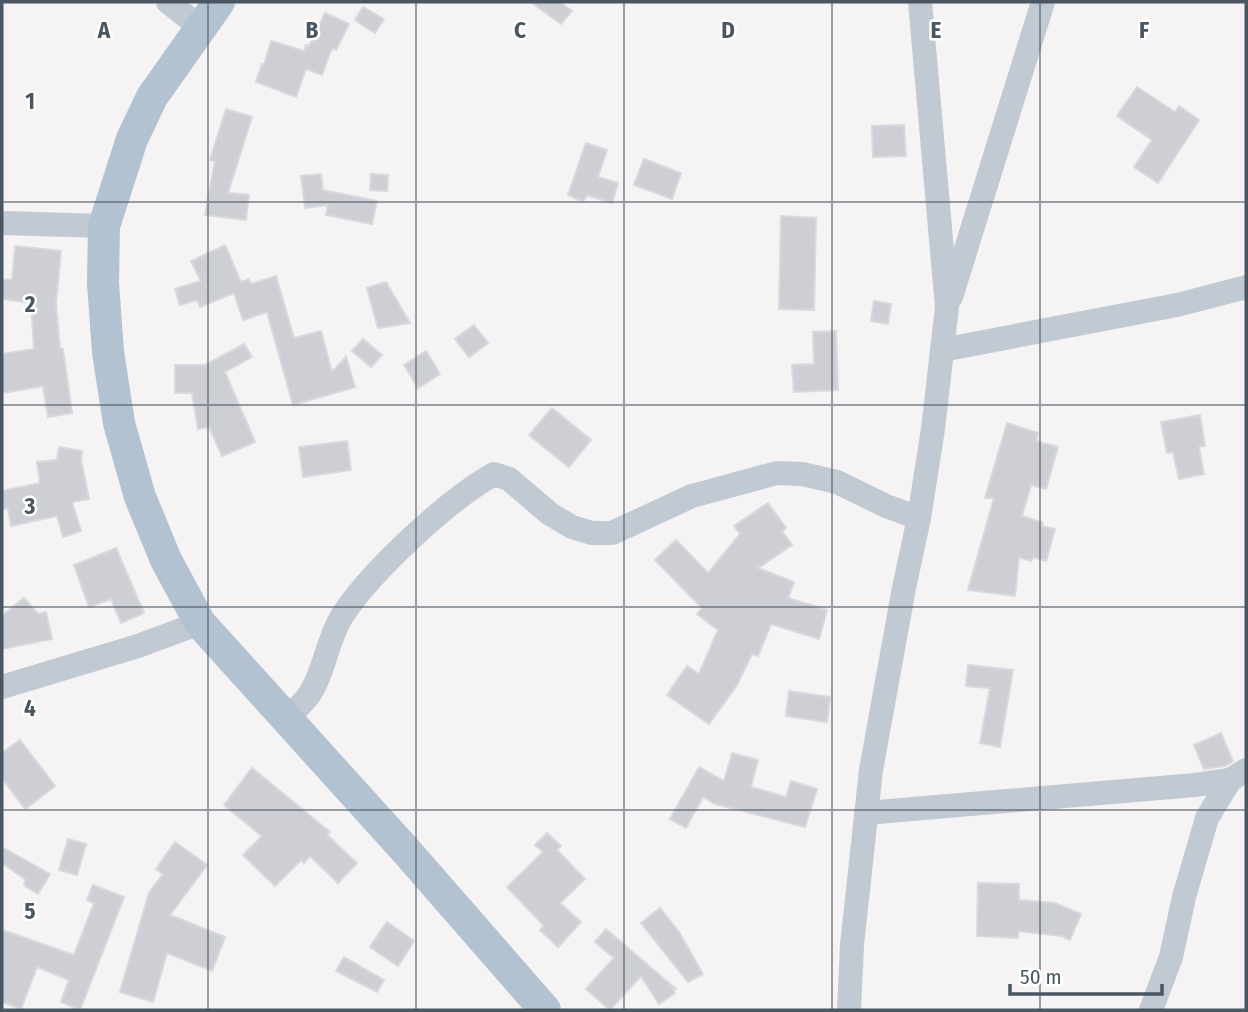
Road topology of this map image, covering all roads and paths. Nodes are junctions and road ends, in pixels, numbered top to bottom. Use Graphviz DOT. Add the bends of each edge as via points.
graph roads {
  1 [pos="168,2"];
  2 [pos="219,2"];
  3 [pos="920,2"];
  4 [pos="1043,2"];
  5 [pos="200,27"];
  6 [pos="2,223"];
  7 [pos="104,226"];
  8 [pos="1246,287"];
  9 [pos="947,307"];
  10 [pos="942,350"];
  11 [pos="919,518"];
  12 [pos="200,623"];
  13 [pos="2,687"];
  14 [pos="287,718"];
  15 [pos="1238,775"];
  16 [pos="866,813"];
  17 [pos="545,1010"];
  18 [pos="849,1010"];
  19 [pos="1151,1010"];
  1 -- 5 [label="street"];
  2 -- 5 [label="main road"];
  3 -- 9 [label="street"];
  4 -- 9 [label="street"];
  5 -- 7 [label="main road" via="143,115"];
  6 -- 7 [label="street"];
  7 -- 12 [label="main road" via="108,352 119,423 140,497 166,560"];
  8 -- 10 [label="street" via="1177,305"];
  9 -- 10 [label="street"];
  10 -- 11 [label="street"];
  11 -- 14 [label="street" via="837,482 777,473 692,496 612,533 592,533 550,514 509,479 494,474 428,525 369,581 341,618 308,697"];
  11 -- 16 [label="street"];
  12 -- 13 [label="street"];
  12 -- 14 [label="main road"];
  14 -- 17 [label="main road"];
  15 -- 16 [label="street" via="1195,785"];
  15 -- 19 [label="street" via="1207,818 1171,957"];
  16 -- 18 [label="street"];
}
